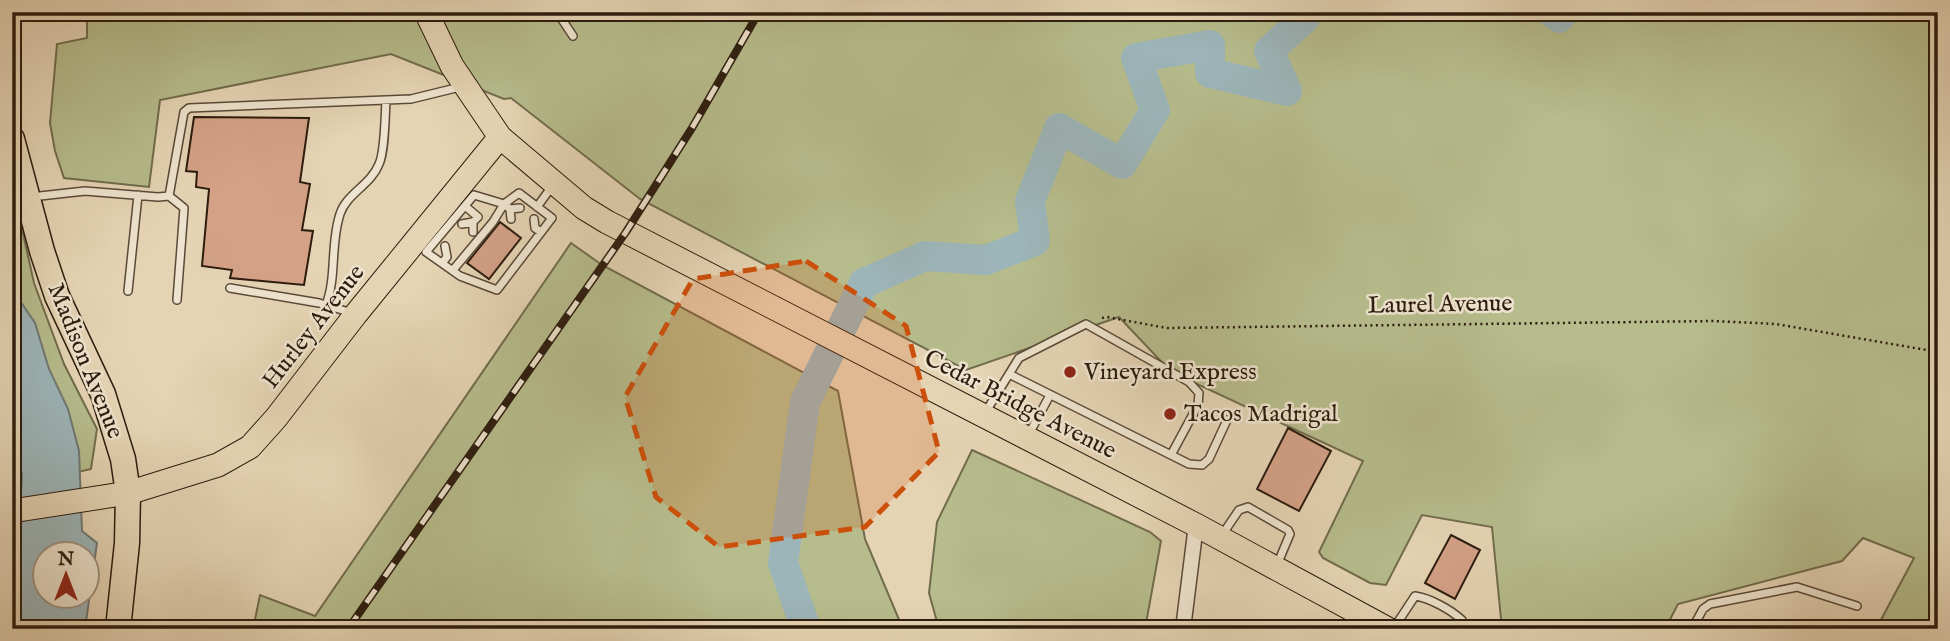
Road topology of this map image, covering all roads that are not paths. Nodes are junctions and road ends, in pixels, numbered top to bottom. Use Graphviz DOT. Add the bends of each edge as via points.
graph roads {
  1 [pos="426,12"];
  2 [pos="557,12"];
  3 [pos="573,36"];
  4 [pos="466,86"];
  5 [pos="386,100"];
  6 [pos="500,136"];
  7 [pos="12,139"];
  8 [pos="555,183"];
  9 [pos="138,195"];
  10 [pos="467,195"];
  11 [pos="169,196"];
  12 [pos="27,198"];
  13 [pos="507,206"];
  14 [pos="537,206"];
  15 [pos="520,208"];
  16 [pos="511,219"];
  17 [pos="534,219"];
  18 [pos="473,222"];
  19 [pos="462,224"];
  20 [pos="526,230"];
  21 [pos="538,230"];
  22 [pos="473,232"];
  23 [pos="446,246"];
  24 [pos="420,248"];
  25 [pos="457,254"];
  26 [pos="444,260"];
  27 [pos="453,270"];
  28 [pos="230,288"];
  29 [pos="128,291"];
  30 [pos="177,300"];
  31 [pos="326,305"];
  32 [pos="356,314"];
  33 [pos="1009,374"];
  34 [pos="1050,395"];
  35 [pos="983,416"];
  36 [pos="1227,419"];
  37 [pos="1026,439"];
  38 [pos="1171,455"];
  39 [pos="123,494"];
  40 [pos="12,510"];
  41 [pos="1196,525"];
  42 [pos="1220,538"];
  43 [pos="1276,568"];
  44 [pos="1857,606"];
  45 [pos="118,629"];
  46 [pos="1183,629"];
  47 [pos="1391,629"];
  48 [pos="1461,629"];
  49 [pos="1692,629"];
  1 -- 4 [label="main road, Cedar Bridge Avenue"];
  2 -- 3 [label="lane"];
  4 -- 5 [label="lane"];
  4 -- 6 [label="main road, Cedar Bridge Avenue"];
  5 -- 11 [label="lane" via="189,108 184,112"];
  5 -- 31 [label="lane" via="380,163 340,213 332,289"];
  6 -- 8 [label="main road, Cedar Bridge Avenue"];
  6 -- 10 [label="main road, Hurley Avenue"];
  7 -- 12 [label="highway, Madison Avenue"];
  8 -- 14 [label="lane"];
  8 -- 35 [label="main road, Cedar Bridge Avenue" via="584,208 626,232"];
  9 -- 11 [label="lane"];
  9 -- 12 [label="lane" via="85,191"];
  9 -- 29 [label="lane"];
  10 -- 13 [label="lane"];
  10 -- 18 [label="lane" via="478,217"];
  10 -- 24 [label="main road, Hurley Avenue"];
  11 -- 30 [label="lane" via="184,208"];
  12 -- 39 [label="highway, Madison Avenue" via="57,296 103,394 123,459"];
  13 -- 14 [label="lane" via="519,193"];
  13 -- 15 [label="lane"];
  13 -- 16 [label="lane"];
  13 -- 27 [label="lane"];
  14 -- 21 [label="lane" via="552,218"];
  17 -- 21 [label="lane"];
  18 -- 19 [label="lane"];
  18 -- 22 [label="lane"];
  20 -- 21 [label="lane"];
  21 -- 27 [label="lane" via="497,290"];
  23 -- 26 [label="lane"];
  24 -- 26 [label="lane"];
  24 -- 32 [label="main road, Hurley Avenue"];
  25 -- 26 [label="lane"];
  26 -- 27 [label="lane"];
  28 -- 31 [label="lane"];
  31 -- 32 [label="lane"];
  32 -- 39 [label="main road, Hurley Avenue" via="250,447 218,465"];
  33 -- 34 [label="lane"];
  33 -- 35 [label="lane"];
  33 -- 38 [label="lane" via="1019,358 1086,324 1189,382 1199,393 1198,405"];
  34 -- 37 [label="lane"];
  34 -- 38 [label="lane"];
  35 -- 37 [label="main road, Cedar Bridge Avenue"];
  36 -- 38 [label="lane" via="1202,465"];
  37 -- 41 [label="main road, Cedar Bridge Avenue"];
  39 -- 40 [label="main road, Hurley Avenue"];
  39 -- 45 [label="highway, Madison Avenue" via="127,543"];
  41 -- 42 [label="main road, Cedar Bridge Avenue"];
  41 -- 46 [label="street"];
  42 -- 43 [label="main road, Cedar Bridge Avenue"];
  42 -- 43 [label="lane" via="1239,510 1248,507 1290,534"];
  43 -- 47 [label="main road, Cedar Bridge Avenue"];
  44 -- 49 [label="lane" via="1797,587 1710,604"];
  47 -- 48 [label="lane" via="1415,596 1457,615"];
}
